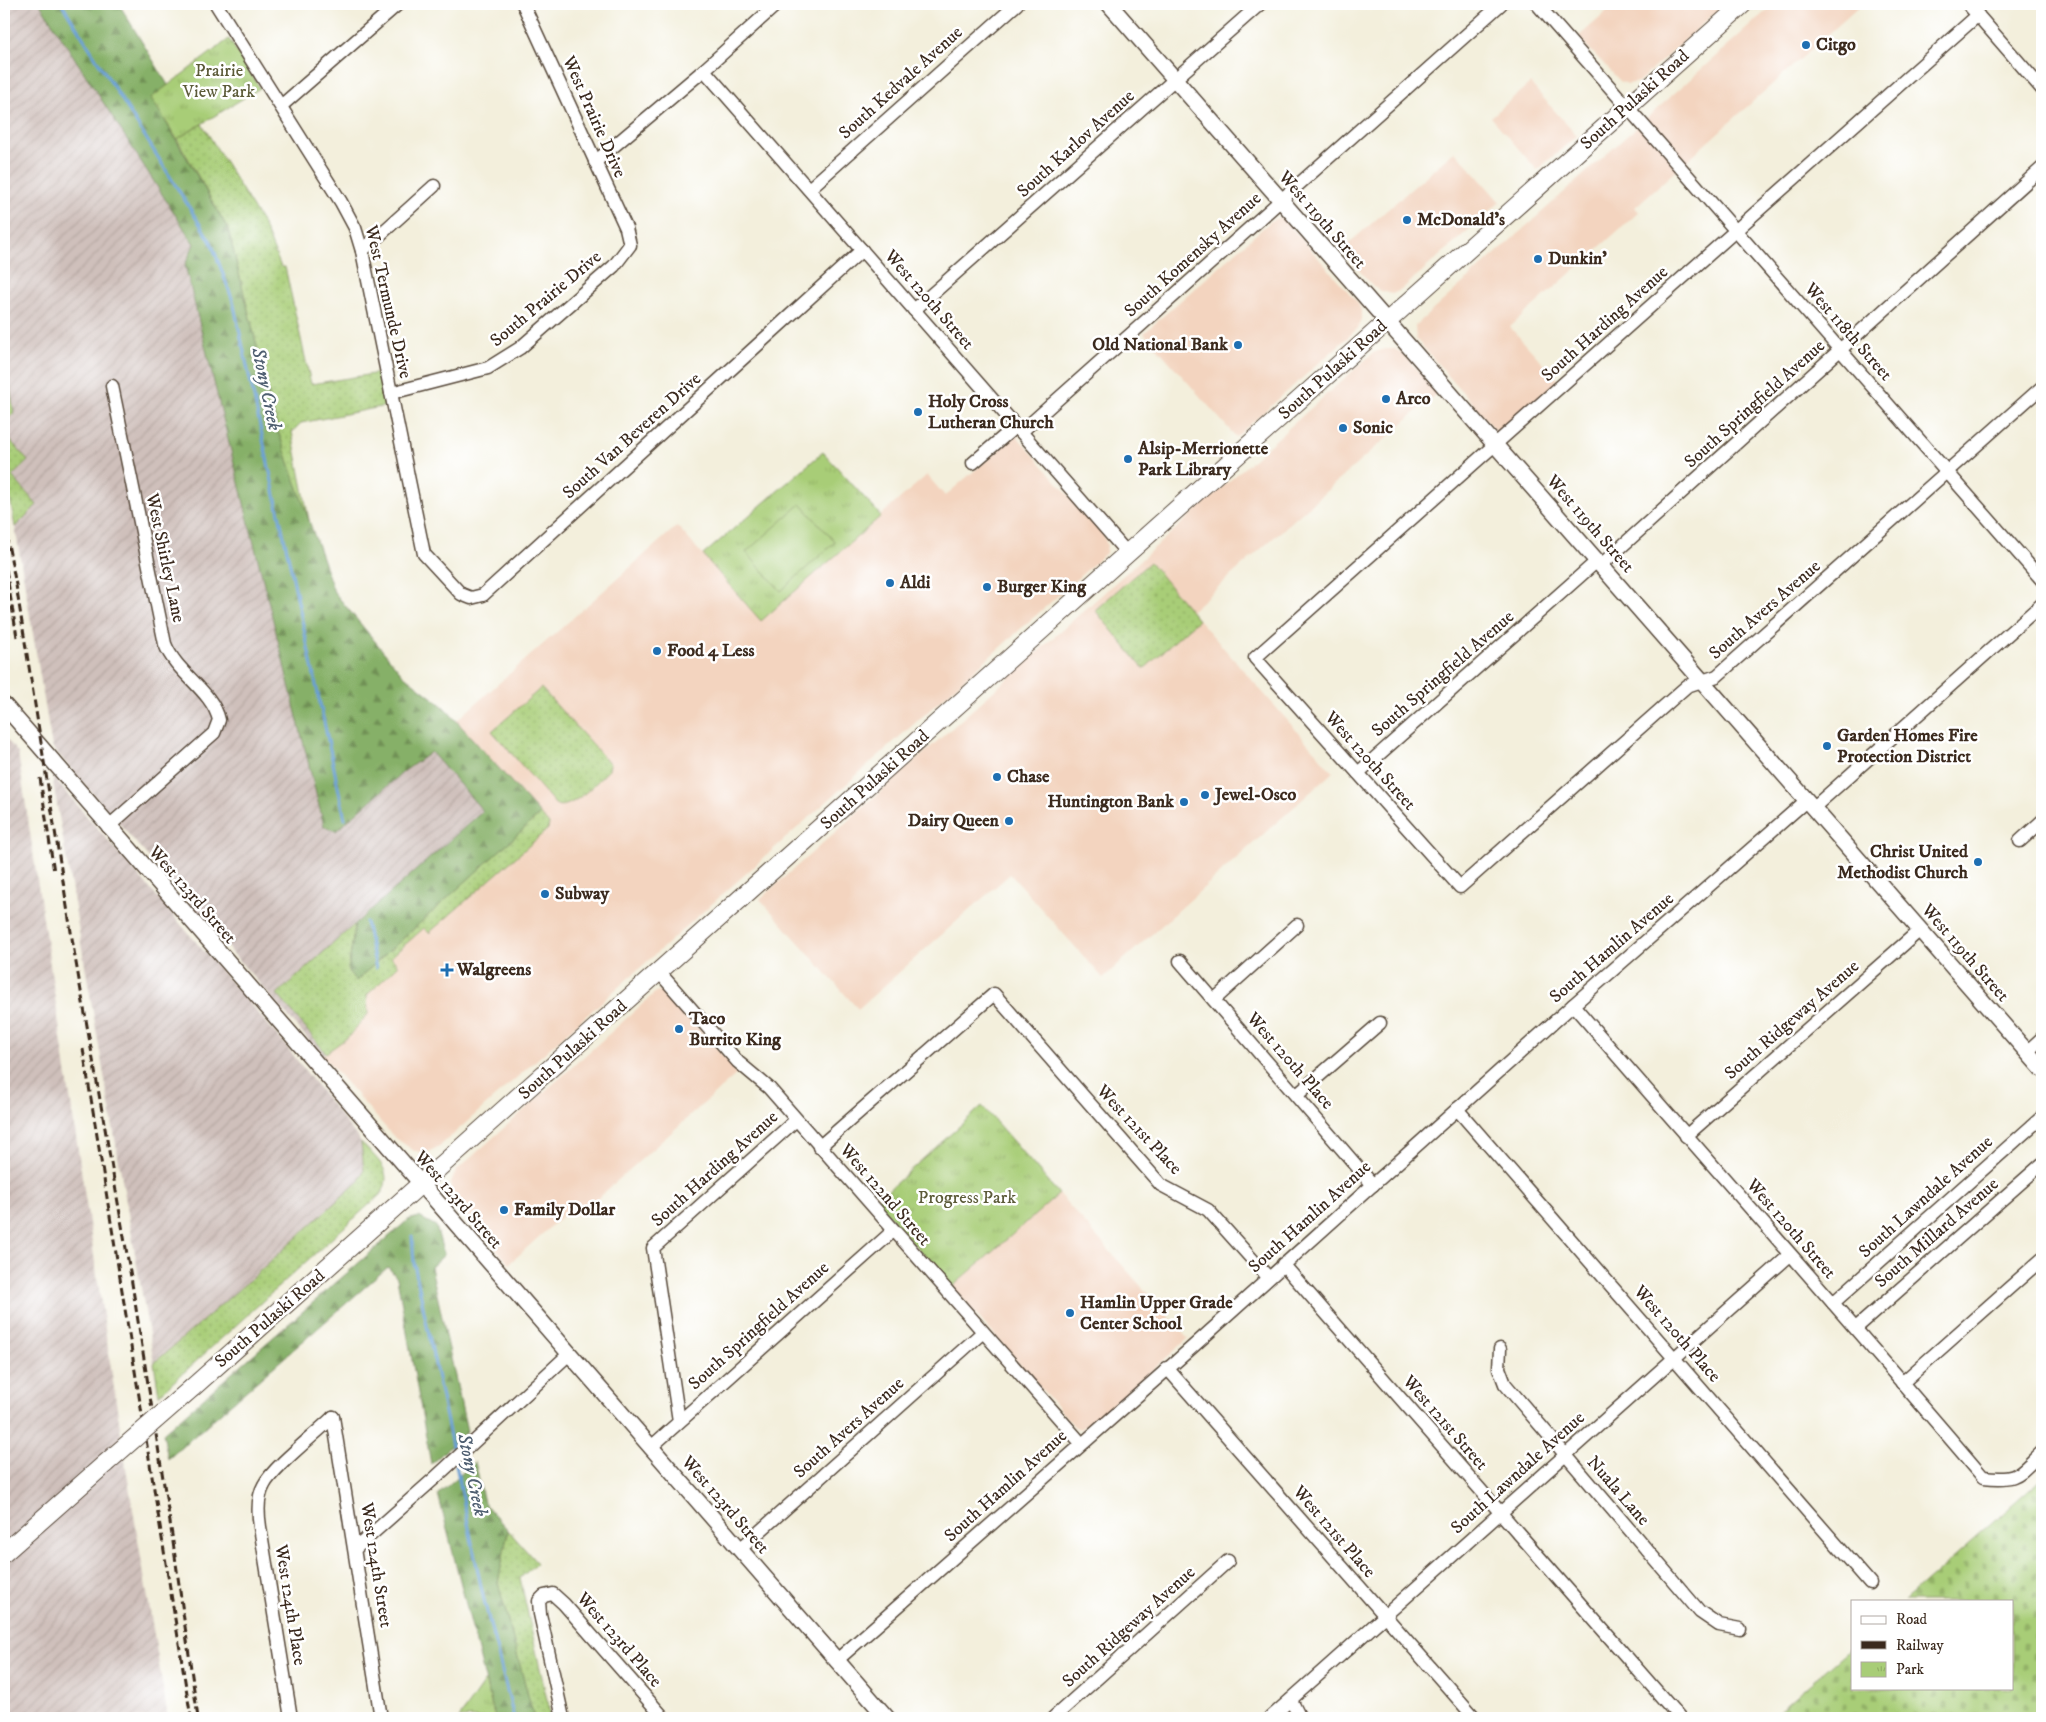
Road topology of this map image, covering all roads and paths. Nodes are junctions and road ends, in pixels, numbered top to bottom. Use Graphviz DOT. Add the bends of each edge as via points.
graph roads {
  1 [pos="216,4"];
  2 [pos="398,4"];
  3 [pos="523,4"];
  4 [pos="777,4"];
  5 [pos="1017,4"];
  6 [pos="1109,4"];
  7 [pos="1260,4"];
  8 [pos="1501,4"];
  9 [pos="1537,4"];
  10 [pos="1743,4"];
  11 [pos="1968,4"];
  12 [pos="1978,16"];
  13 [pos="704,70"];
  14 [pos="1175,80"];
  15 [pos="2042,89"];
  16 [pos="281,106"];
  17 [pos="1628,107"];
  18 [pos="595,162"];
  19 [pos="2042,168"];
  20 [pos="434,186"];
  21 [pos="809,189"];
  22 [pos="1280,201"];
  23 [pos="1736,230"];
  24 [pos="630,245"];
  25 [pos="862,250"];
  26 [pos="362,251"];
  27 [pos="914,310"];
  28 [pos="1388,321"];
  29 [pos="1841,351"];
  30 [pos="112,386"];
  31 [pos="2042,387"];
  32 [pos="391,393"];
  33 [pos="1018,429"];
  34 [pos="1496,445"];
  35 [pos="973,463"];
  36 [pos="1948,473"];
  37 [pos="424,554"];
  38 [pos="1128,554"];
  39 [pos="1599,563"];
  40 [pos="2042,580"];
  41 [pos="2042,604"];
  42 [pos="1255,658"];
  43 [pos="1702,681"];
  44 [pos="4,705"];
  45 [pos="1358,773"];
  46 [pos="1810,804"];
  47 [pos="2042,821"];
  48 [pos="108,827"];
  49 [pos="2020,841"];
  50 [pos="1460,887"];
  51 [pos="1296,926"];
  52 [pos="1920,930"];
  53 [pos="1180,961"];
  54 [pos="659,972"];
  55 [pos="1214,1000"];
  56 [pos="1573,1005"];
  57 [pos="1380,1023"];
  58 [pos="2042,1038"];
  59 [pos="2027,1052"];
  60 [pos="2042,1069"];
  61 [pos="1297,1095"];
  62 [pos="1457,1109"];
  63 [pos="2041,1118"];
  64 [pos="796,1120"];
  65 [pos="1686,1136"];
  66 [pos="819,1147"];
  67 [pos="2042,1164"];
  68 [pos="1373,1185"];
  69 [pos="420,1186"];
  70 [pos="893,1231"];
  71 [pos="1790,1255"];
  72 [pos="2042,1259"];
  73 [pos="1283,1264"];
  74 [pos="1268,1278"];
  75 [pos="1832,1303"];
  76 [pos="1856,1328"];
  77 [pos="983,1332"];
  78 [pos="1500,1349"];
  79 [pos="568,1355"];
  80 [pos="1673,1357"];
  81 [pos="1167,1368"];
  82 [pos="1902,1383"];
  83 [pos="679,1421"];
  84 [pos="1081,1443"];
  85 [pos="650,1448"];
  86 [pos="2042,1452"];
  87 [pos="1564,1456"];
  88 [pos="260,1497"];
  89 [pos="1500,1512"];
  90 [pos="356,1548"];
  91 [pos="739,1550"];
  92 [pos="4,1553"];
  93 [pos="1228,1561"];
  94 [pos="1870,1582"];
  95 [pos="1384,1616"];
  96 [pos="1740,1629"];
  97 [pos="836,1661"];
  98 [pos="1291,1700"];
  99 [pos="291,1718"];
  100 [pos="381,1718"];
  101 [pos="562,1718"];
  102 [pos="664,1718"];
  103 [pos="886,1718"];
  104 [pos="1052,1718"];
  105 [pos="1270,1718"];
  106 [pos="1300,1718"];
  107 [pos="1475,1718"];
  108 [pos="1680,1718"];
  1 -- 16 [label="street, West Termunde Drive"];
  2 -- 16 [label="street"];
  3 -- 18 [label="street, West Prairie Drive"];
  4 -- 13 [label="street"];
  5 -- 21 [label="street, South Kedvale Avenue"];
  6 -- 14 [label="street, West 119th Street"];
  7 -- 14 [label="street, South Karlov Avenue"];
  8 -- 22 [label="street, South Komensky Avenue"];
  9 -- 17 [label="street, West 118th Street"];
  10 -- 17 [label="main road, South Pulaski Road"];
  11 -- 12 [label="street"];
  12 -- 15 [label="street"];
  12 -- 23 [label="street, South Harding Avenue"];
  13 -- 18 [label="street"];
  13 -- 21 [label="street, West 120th Street"];
  14 -- 22 [label="street, West 119th Street"];
  14 -- 27 [label="street, South Karlov Avenue"];
  16 -- 26 [label="street, West Termunde Drive" via="341,202 355,228"];
  17 -- 23 [label="street, West 118th Street"];
  17 -- 28 [label="main road, South Pulaski Road"];
  18 -- 24 [label="street, West Prairie Drive" via="626,228"];
  19 -- 29 [label="street, South Springfield Avenue"];
  20 -- 26 [label="street"];
  21 -- 25 [label="street, West 120th Street"];
  22 -- 28 [label="street, West 119th Street"];
  22 -- 33 [label="street, South Komensky Avenue"];
  23 -- 29 [label="street, West 118th Street"];
  23 -- 34 [label="street, South Harding Avenue"];
  24 -- 32 [label="street, South Prairie Drive" via="614,266 520,348 488,368"];
  25 -- 27 [label="street, West 120th Street"];
  25 -- 37 [label="street, South Van Beveren Drive" via="483,595 472,598 461,594"];
  26 -- 32 [label="street, West Termunde Drive"];
  27 -- 33 [label="street, West 120th Street"];
  28 -- 34 [label="street, West 119th Street"];
  28 -- 38 [label="main road, South Pulaski Road"];
  29 -- 36 [label="street, West 118th Street"];
  29 -- 39 [label="street, South Springfield Avenue"];
  30 -- 48 [label="street, West Shirley Lane" via="165,644 172,658 212,704 219,720 214,733"];
  31 -- 36 [label="street, South Avers Avenue"];
  32 -- 37 [label="street, West Termunde Drive"];
  33 -- 35 [label="street, South Komensky Avenue"];
  33 -- 38 [label="street, West 120th Street"];
  34 -- 39 [label="street, West 119th Street"];
  34 -- 42 [label="street, South Harding Avenue"];
  36 -- 40 [label="street, West 118th Street"];
  36 -- 43 [label="street, South Avers Avenue" via="1717,676"];
  38 -- 54 [label="main road, South Pulaski Road"];
  39 -- 43 [label="street, West 119th Street"];
  39 -- 45 [label="street, South Springfield Avenue"];
  41 -- 46 [label="street, South Hamlin Avenue"];
  42 -- 45 [label="street, West 120th Street"];
  43 -- 46 [label="street, West 119th Street"];
  43 -- 50 [label="street, South Avers Avenue" via="1687,686"];
  44 -- 48 [label="street, West 123rd Street"];
  45 -- 50 [label="street, West 120th Street"];
  46 -- 52 [label="street, West 119th Street"];
  46 -- 56 [label="street, South Hamlin Avenue"];
  47 -- 49 [label="street"];
  48 -- 69 [label="street, West 123rd Street"];
  51 -- 55 [label="street"];
  52 -- 59 [label="street, West 119th Street"];
  52 -- 65 [label="street, South Ridgeway Avenue"];
  53 -- 55 [label="street, West 120th Place"];
  54 -- 64 [label="street, West 122nd Street" via="738,1062 769,1088"];
  54 -- 69 [label="main road, South Pulaski Road"];
  55 -- 61 [label="street, West 120th Place"];
  56 -- 62 [label="street, South Hamlin Avenue"];
  56 -- 65 [label="street, West 120th Street"];
  57 -- 61 [label="street"];
  58 -- 59 [label="street"];
  59 -- 60 [label="street, West 119th Street"];
  61 -- 68 [label="street, West 120th Place"];
  62 -- 68 [label="street, South Hamlin Avenue"];
  62 -- 80 [label="street, West 120th Place"];
  63 -- 75 [label="street, South Lawndale Avenue"];
  64 -- 66 [label="street, West 122nd Street"];
  64 -- 83 [label="street, South Harding Avenue" via="653,1248"];
  65 -- 71 [label="street, West 120th Street"];
  66 -- 70 [label="street, West 122nd Street"];
  66 -- 74 [label="street, West 121st Place" via="994,994 1161,1185 1208,1210"];
  67 -- 76 [label="street, South Millard Avenue"];
  68 -- 73 [label="street, South Hamlin Avenue"];
  69 -- 79 [label="street, West 123rd Street"];
  69 -- 92 [label="main road, South Pulaski Road, bridge"];
  70 -- 77 [label="street, West 122nd Street"];
  70 -- 83 [label="street, South Springfield Avenue"];
  71 -- 75 [label="street, West 120th Street"];
  71 -- 80 [label="street, South Lawndale Avenue"];
  72 -- 82 [label="street"];
  73 -- 74 [label="street, South Hamlin Avenue"];
  73 -- 89 [label="street, West 121st Street"];
  74 -- 81 [label="street, South Hamlin Avenue"];
  75 -- 76 [label="street, West 120th Street"];
  76 -- 82 [label="street, West 120th Street"];
  77 -- 84 [label="street, West 122nd Street"];
  77 -- 91 [label="street, South Avers Avenue"];
  78 -- 87 [label="street, Nuala Lane" via="1499,1368 1505,1384"];
  79 -- 85 [label="street, West 123rd Street"];
  79 -- 90 [label="street"];
  80 -- 87 [label="street, South Lawndale Avenue"];
  80 -- 94 [label="street, West 120th Place"];
  81 -- 84 [label="street, South Hamlin Avenue"];
  81 -- 95 [label="street, West 121st Place"];
  82 -- 86 [label="street, West 120th Street" via="1983,1477 2006,1480 2014,1477"];
  83 -- 85 [label="street, South Springfield Avenue"];
  84 -- 97 [label="street, South Hamlin Avenue"];
  85 -- 91 [label="street, West 123rd Street"];
  87 -- 89 [label="street, South Lawndale Avenue"];
  87 -- 96 [label="street, Nuala Lane" via="1700,1612 1719,1625"];
  88 -- 90 [label="street, West 124th Street" via="273,1474 334,1418"];
  88 -- 99 [label="street, West 124th Place" via="260,1527"];
  89 -- 95 [label="street, South Lawndale Avenue"];
  89 -- 108 [label="street, West 121st Street"];
  90 -- 100 [label="street, West 124th Street"];
  91 -- 97 [label="street, West 123rd Street"];
  93 -- 104 [label="street, South Ridgeway Avenue"];
  95 -- 98 [label="street, South Lawndale Avenue"];
  95 -- 107 [label="street, West 121st Place"];
  97 -- 103 [label="street, West 123rd Street"];
  98 -- 105 [label="street, South Lawndale Avenue"];
  98 -- 106 [label="street"];
  101 -- 102 [label="street, West 123rd Place" via="540,1614 540,1601 544,1596 553,1594"];
}
